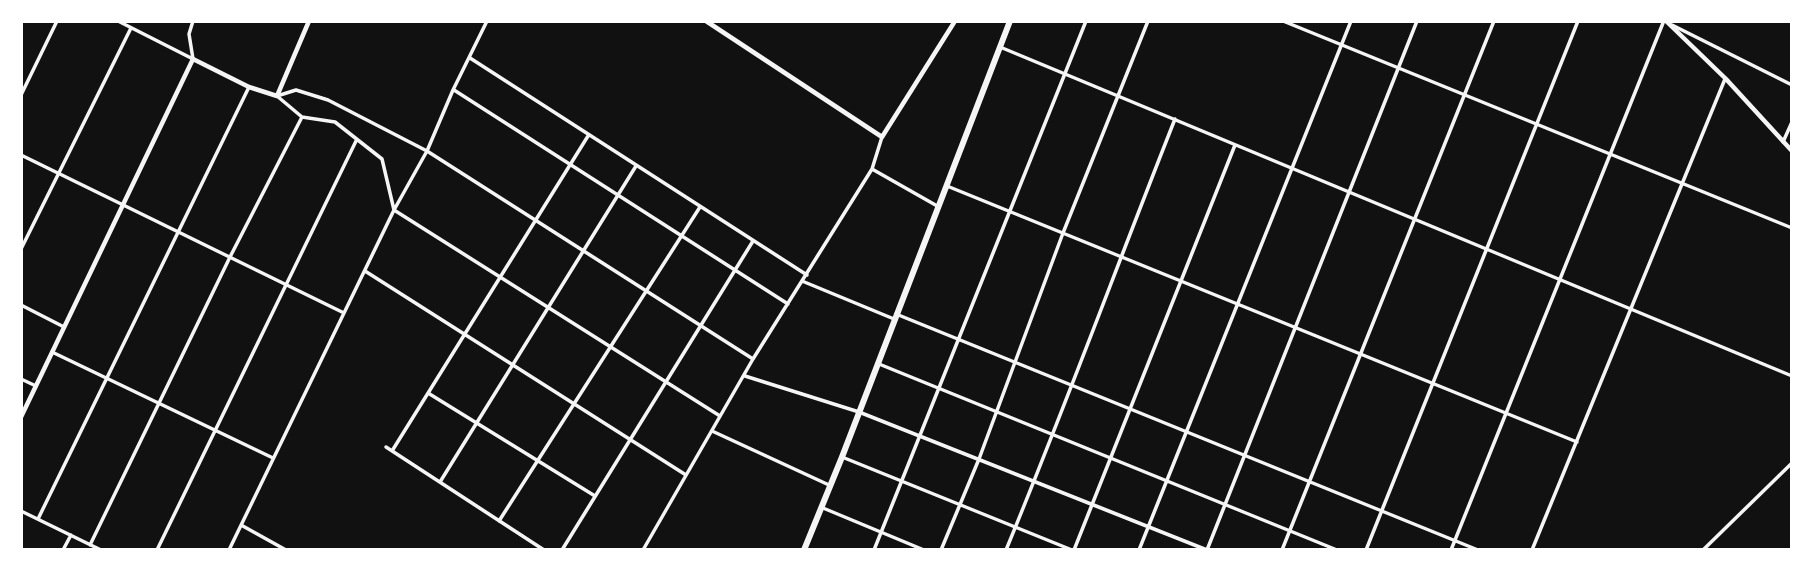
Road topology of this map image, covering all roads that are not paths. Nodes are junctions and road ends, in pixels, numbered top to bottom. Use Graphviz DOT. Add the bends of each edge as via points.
graph roads {
  1 [pos="57,21"];
  2 [pos="118,21"];
  3 [pos="193,21"];
  4 [pos="309,21"];
  5 [pos="487,21"];
  6 [pos="706,21"];
  7 [pos="955,21"];
  8 [pos="1010,21"];
  9 [pos="1086,21"];
  10 [pos="1148,21"];
  11 [pos="1283,21"];
  12 [pos="1352,21"];
  13 [pos="1418,21"];
  14 [pos="1494,21"];
  15 [pos="1578,21"];
  16 [pos="1657,21"];
  17 [pos="1666,22"];
  18 [pos="131,28"];
  19 [pos="1342,45"];
  20 [pos="1000,47"];
  21 [pos="470,58"];
  22 [pos="193,59"];
  23 [pos="1399,68"];
  24 [pos="1065,74"];
  25 [pos="1726,79"];
  26 [pos="1792,85"];
  27 [pos="249,86"];
  28 [pos="453,90"];
  29 [pos="21,95"];
  30 [pos="1464,95"];
  31 [pos="277,96"];
  32 [pos="1118,96"];
  33 [pos="302,117"];
  34 [pos="1175,120"];
  35 [pos="1792,122"];
  36 [pos="1536,124"];
  37 [pos="588,136"];
  38 [pos="882,137"];
  39 [pos="357,139"];
  40 [pos="1783,142"];
  41 [pos="1235,145"];
  42 [pos="427,151"];
  43 [pos="1792,151"];
  44 [pos="1610,154"];
  45 [pos="21,155"];
  46 [pos="570,165"];
  47 [pos="636,166"];
  48 [pos="1292,168"];
  49 [pos="872,169"];
  50 [pos="59,173"];
  51 [pos="1683,184"];
  52 [pos="947,186"];
  53 [pos="1349,192"];
  54 [pos="617,195"];
  55 [pos="123,205"];
  56 [pos="700,207"];
  57 [pos="939,207"];
  58 [pos="394,210"];
  59 [pos="1010,212"];
  60 [pos="1415,219"];
  61 [pos="535,220"];
  62 [pos="1792,228"];
  63 [pos="178,232"];
  64 [pos="1063,233"];
  65 [pos="681,236"];
  66 [pos="753,241"];
  67 [pos="21,249"];
  68 [pos="1486,249"];
  69 [pos="583,250"];
  70 [pos="230,257"];
  71 [pos="1120,257"];
  72 [pos="734,270"];
  73 [pos="365,271"];
  74 [pos="807,275"];
  75 [pos="499,278"];
  76 [pos="1560,279"];
  77 [pos="802,281"];
  78 [pos="1181,281"];
  79 [pos="287,285"];
  80 [pos="646,290"];
  81 [pos="788,304"];
  82 [pos="1237,304"];
  83 [pos="21,305"];
  84 [pos="548,307"];
  85 [pos="1631,309"];
  86 [pos="344,313"];
  87 [pos="895,317"];
  88 [pos="700,325"];
  89 [pos="64,327"];
  90 [pos="1294,327"];
  91 [pos="464,335"];
  92 [pos="958,339"];
  93 [pos="610,346"];
  94 [pos="52,352"];
  95 [pos="1360,354"];
  96 [pos="753,359"];
  97 [pos="1016,361"];
  98 [pos="877,363"];
  99 [pos="512,365"];
  100 [pos="745,376"];
  101 [pos="1792,376"];
  102 [pos="106,378"];
  103 [pos="21,379"];
  104 [pos="666,381"];
  105 [pos="1433,383"];
  106 [pos="1072,384"];
  107 [pos="36,386"];
  108 [pos="939,388"];
  109 [pos="428,393"];
  110 [pos="159,404"];
  111 [pos="573,404"];
  112 [pos="1129,408"];
  113 [pos="996,411"];
  114 [pos="859,412"];
  115 [pos="1506,413"];
  116 [pos="720,415"];
  117 [pos="21,416"];
  118 [pos="476,423"];
  119 [pos="712,430"];
  120 [pos="215,431"];
  121 [pos="1186,431"];
  122 [pos="1054,434"];
  123 [pos="920,436"];
  124 [pos="630,440"];
  125 [pos="1577,442"];
  126 [pos="386,447"];
  127 [pos="392,450"];
  128 [pos="1243,455"];
  129 [pos="842,457"];
  130 [pos="1110,457"];
  131 [pos="273,458"];
  132 [pos="979,459"];
  133 [pos="537,461"];
  134 [pos="1792,463"];
  135 [pos="686,475"];
  136 [pos="1035,480"];
  137 [pos="1166,480"];
  138 [pos="903,481"];
  139 [pos="440,482"];
  140 [pos="1309,482"];
  141 [pos="830,485"];
  142 [pos="595,496"];
  143 [pos="1092,504"];
  144 [pos="1224,504"];
  145 [pos="960,505"];
  146 [pos="821,507"];
  147 [pos="21,511"];
  148 [pos="1381,511"];
  149 [pos="38,519"];
  150 [pos="499,521"];
  151 [pos="241,525"];
  152 [pos="1015,527"];
  153 [pos="1148,527"];
  154 [pos="1289,530"];
  155 [pos="881,532"];
  156 [pos="71,535"];
  157 [pos="1455,541"];
  158 [pos="90,545"];
  159 [pos="64,550"];
  160 [pos="101,550"];
  161 [pos="157,550"];
  162 [pos="229,550"];
  163 [pos="286,550"];
  164 [pos="544,550"];
  165 [pos="562,550"];
  166 [pos="643,550"];
  167 [pos="804,550"];
  168 [pos="874,550"];
  169 [pos="924,550"];
  170 [pos="941,550"];
  171 [pos="1006,550"];
  172 [pos="1073,550"];
  173 [pos="1139,550"];
  174 [pos="1207,550"];
  175 [pos="1282,550"];
  176 [pos="1337,550"];
  177 [pos="1366,550"];
  178 [pos="1451,550"];
  179 [pos="1478,550"];
  180 [pos="1532,550"];
  181 [pos="1703,550"];
  1 -- 29 [label="street"];
  2 -- 18 [label="street"];
  3 -- 22 [label="street" via="189,34"];
  4 -- 31 [label="street"];
  5 -- 21 [label="street"];
  6 -- 38 [label="street"];
  7 -- 38 [label="street"];
  8 -- 20 [label="main road"];
  9 -- 24 [label="street"];
  10 -- 32 [label="street"];
  11 -- 19 [label="street"];
  12 -- 19 [label="street"];
  13 -- 23 [label="street"];
  14 -- 30 [label="street"];
  15 -- 36 [label="street"];
  16 -- 17 [label="street"];
  17 -- 25 [label="street"];
  17 -- 26 [label="street"];
  17 -- 44 [label="street"];
  18 -- 22 [label="street"];
  18 -- 50 [label="street"];
  19 -- 23 [label="street"];
  19 -- 48 [label="street"];
  20 -- 24 [label="street"];
  20 -- 52 [label="main road"];
  21 -- 28 [label="street"];
  21 -- 37 [label="street"];
  22 -- 27 [label="street"];
  22 -- 55 [label="street"];
  23 -- 30 [label="street"];
  23 -- 53 [label="street"];
  24 -- 32 [label="street"];
  24 -- 59 [label="street"];
  25 -- 40 [label="street"];
  25 -- 51 [label="street"];
  27 -- 31 [label="street"];
  27 -- 63 [label="street"];
  28 -- 42 [label="street"];
  28 -- 46 [label="street"];
  30 -- 36 [label="street"];
  30 -- 60 [label="street"];
  31 -- 33 [label="street"];
  31 -- 42 [label="street" via="296,90 328,100"];
  32 -- 34 [label="street"];
  32 -- 64 [label="street"];
  33 -- 39 [label="street" via="335,122"];
  33 -- 70 [label="street"];
  34 -- 41 [label="street"];
  34 -- 71 [label="street"];
  35 -- 40 [label="street"];
  36 -- 44 [label="street"];
  36 -- 68 [label="street"];
  37 -- 46 [label="street"];
  37 -- 47 [label="street"];
  38 -- 49 [label="street"];
  39 -- 58 [label="street" via="382,159"];
  39 -- 79 [label="street"];
  40 -- 43 [label="street"];
  41 -- 48 [label="street"];
  41 -- 78 [label="street"];
  42 -- 58 [label="street"];
  42 -- 61 [label="street"];
  44 -- 51 [label="street"];
  44 -- 76 [label="street"];
  45 -- 50 [label="street"];
  46 -- 54 [label="street"];
  46 -- 61 [label="street"];
  47 -- 54 [label="street"];
  47 -- 56 [label="street"];
  48 -- 53 [label="street"];
  48 -- 82 [label="street"];
  49 -- 57 [label="street"];
  49 -- 74 [label="street"];
  50 -- 55 [label="street"];
  50 -- 67 [label="street"];
  51 -- 62 [label="street"];
  51 -- 85 [label="street"];
  52 -- 57 [label="main road"];
  52 -- 59 [label="street"];
  53 -- 60 [label="street"];
  53 -- 90 [label="street"];
  54 -- 65 [label="street"];
  54 -- 69 [label="street"];
  55 -- 63 [label="street"];
  55 -- 89 [label="street"];
  56 -- 65 [label="street"];
  56 -- 66 [label="street"];
  57 -- 87 [label="main road"];
  58 -- 73 [label="street"];
  58 -- 75 [label="street"];
  59 -- 64 [label="street"];
  59 -- 92 [label="street"];
  60 -- 68 [label="street"];
  60 -- 95 [label="street"];
  61 -- 69 [label="street"];
  61 -- 75 [label="street"];
  63 -- 70 [label="street"];
  63 -- 102 [label="street"];
  64 -- 71 [label="street"];
  64 -- 97 [label="street"];
  65 -- 72 [label="street"];
  65 -- 80 [label="street"];
  66 -- 72 [label="street"];
  66 -- 74 [label="street"];
  68 -- 76 [label="street"];
  68 -- 105 [label="street"];
  69 -- 80 [label="street"];
  69 -- 84 [label="street"];
  70 -- 79 [label="street"];
  70 -- 110 [label="street"];
  71 -- 78 [label="street"];
  71 -- 106 [label="street"];
  72 -- 81 [label="street"];
  72 -- 88 [label="street"];
  73 -- 86 [label="street"];
  73 -- 91 [label="street"];
  74 -- 77 [label="street"];
  75 -- 84 [label="street"];
  75 -- 91 [label="street"];
  76 -- 85 [label="street"];
  76 -- 115 [label="street"];
  77 -- 81 [label="street"];
  77 -- 87 [label="street"];
  78 -- 82 [label="street"];
  78 -- 112 [label="street"];
  79 -- 86 [label="street"];
  79 -- 120 [label="street"];
  80 -- 88 [label="street"];
  80 -- 93 [label="street"];
  81 -- 96 [label="street"];
  82 -- 90 [label="street"];
  82 -- 121 [label="street"];
  83 -- 89 [label="street"];
  84 -- 93 [label="street"];
  84 -- 99 [label="street"];
  85 -- 101 [label="street"];
  85 -- 125 [label="street"];
  86 -- 131 [label="street"];
  87 -- 92 [label="street"];
  87 -- 98 [label="main road"];
  88 -- 96 [label="street"];
  88 -- 104 [label="street"];
  89 -- 94 [label="street"];
  90 -- 95 [label="street"];
  90 -- 128 [label="street"];
  91 -- 99 [label="street"];
  91 -- 109 [label="street"];
  92 -- 97 [label="street"];
  92 -- 108 [label="street"];
  93 -- 104 [label="street"];
  93 -- 111 [label="street"];
  94 -- 102 [label="street"];
  94 -- 107 [label="street"];
  95 -- 105 [label="street"];
  95 -- 140 [label="street"];
  96 -- 100 [label="street"];
  97 -- 106 [label="street"];
  97 -- 113 [label="street"];
  98 -- 108 [label="street"];
  98 -- 114 [label="main road"];
  99 -- 111 [label="street"];
  99 -- 118 [label="street"];
  100 -- 114 [label="street"];
  100 -- 116 [label="street"];
  102 -- 110 [label="street"];
  102 -- 149 [label="street"];
  103 -- 107 [label="street"];
  104 -- 116 [label="street"];
  104 -- 124 [label="street"];
  105 -- 115 [label="street"];
  105 -- 148 [label="street"];
  106 -- 112 [label="street"];
  106 -- 122 [label="street"];
  107 -- 117 [label="street"];
  108 -- 113 [label="street"];
  108 -- 123 [label="street"];
  109 -- 118 [label="street"];
  109 -- 127 [label="street"];
  110 -- 120 [label="street"];
  110 -- 158 [label="street"];
  111 -- 124 [label="street"];
  111 -- 133 [label="street"];
  112 -- 121 [label="street"];
  112 -- 130 [label="street"];
  113 -- 122 [label="street"];
  113 -- 132 [label="street"];
  114 -- 123 [label="street"];
  114 -- 129 [label="main road"];
  115 -- 125 [label="street"];
  115 -- 157 [label="street"];
  116 -- 119 [label="street"];
  118 -- 133 [label="street"];
  118 -- 139 [label="street"];
  119 -- 135 [label="street"];
  119 -- 141 [label="street"];
  120 -- 131 [label="street"];
  120 -- 161 [label="street"];
  121 -- 128 [label="street"];
  121 -- 137 [label="street"];
  122 -- 130 [label="street"];
  122 -- 136 [label="street"];
  123 -- 132 [label="street"];
  123 -- 138 [label="street"];
  124 -- 135 [label="street"];
  124 -- 142 [label="street"];
  125 -- 180 [label="street"];
  126 -- 127 [label="street"];
  127 -- 139 [label="street"];
  128 -- 140 [label="street"];
  128 -- 144 [label="street"];
  129 -- 138 [label="street"];
  129 -- 141 [label="main road"];
  130 -- 137 [label="street"];
  130 -- 143 [label="street"];
  131 -- 151 [label="street"];
  132 -- 136 [label="street"];
  132 -- 145 [label="street"];
  133 -- 142 [label="street"];
  133 -- 150 [label="street"];
  134 -- 181 [label="street"];
  135 -- 166 [label="street"];
  136 -- 143 [label="street"];
  136 -- 152 [label="street"];
  137 -- 144 [label="street"];
  137 -- 153 [label="street"];
  138 -- 145 [label="street"];
  138 -- 155 [label="street"];
  139 -- 150 [label="street"];
  140 -- 148 [label="street"];
  140 -- 154 [label="street"];
  141 -- 146 [label="main road"];
  142 -- 165 [label="street"];
  143 -- 153 [label="street"];
  143 -- 172 [label="street"];
  144 -- 154 [label="street"];
  144 -- 174 [label="street"];
  145 -- 152 [label="street"];
  145 -- 170 [label="street"];
  146 -- 155 [label="street"];
  146 -- 167 [label="main road"];
  147 -- 149 [label="street"];
  148 -- 157 [label="street"];
  148 -- 177 [label="street"];
  149 -- 156 [label="street"];
  150 -- 164 [label="street"];
  151 -- 162 [label="street"];
  151 -- 163 [label="street"];
  152 -- 171 [label="street"];
  152 -- 172 [label="street"];
  153 -- 173 [label="street"];
  153 -- 174 [label="street"];
  154 -- 175 [label="street"];
  154 -- 176 [label="street"];
  155 -- 168 [label="street"];
  155 -- 169 [label="street"];
  156 -- 158 [label="street"];
  156 -- 159 [label="street"];
  157 -- 178 [label="street"];
  157 -- 179 [label="street"];
  158 -- 160 [label="street"];
}
